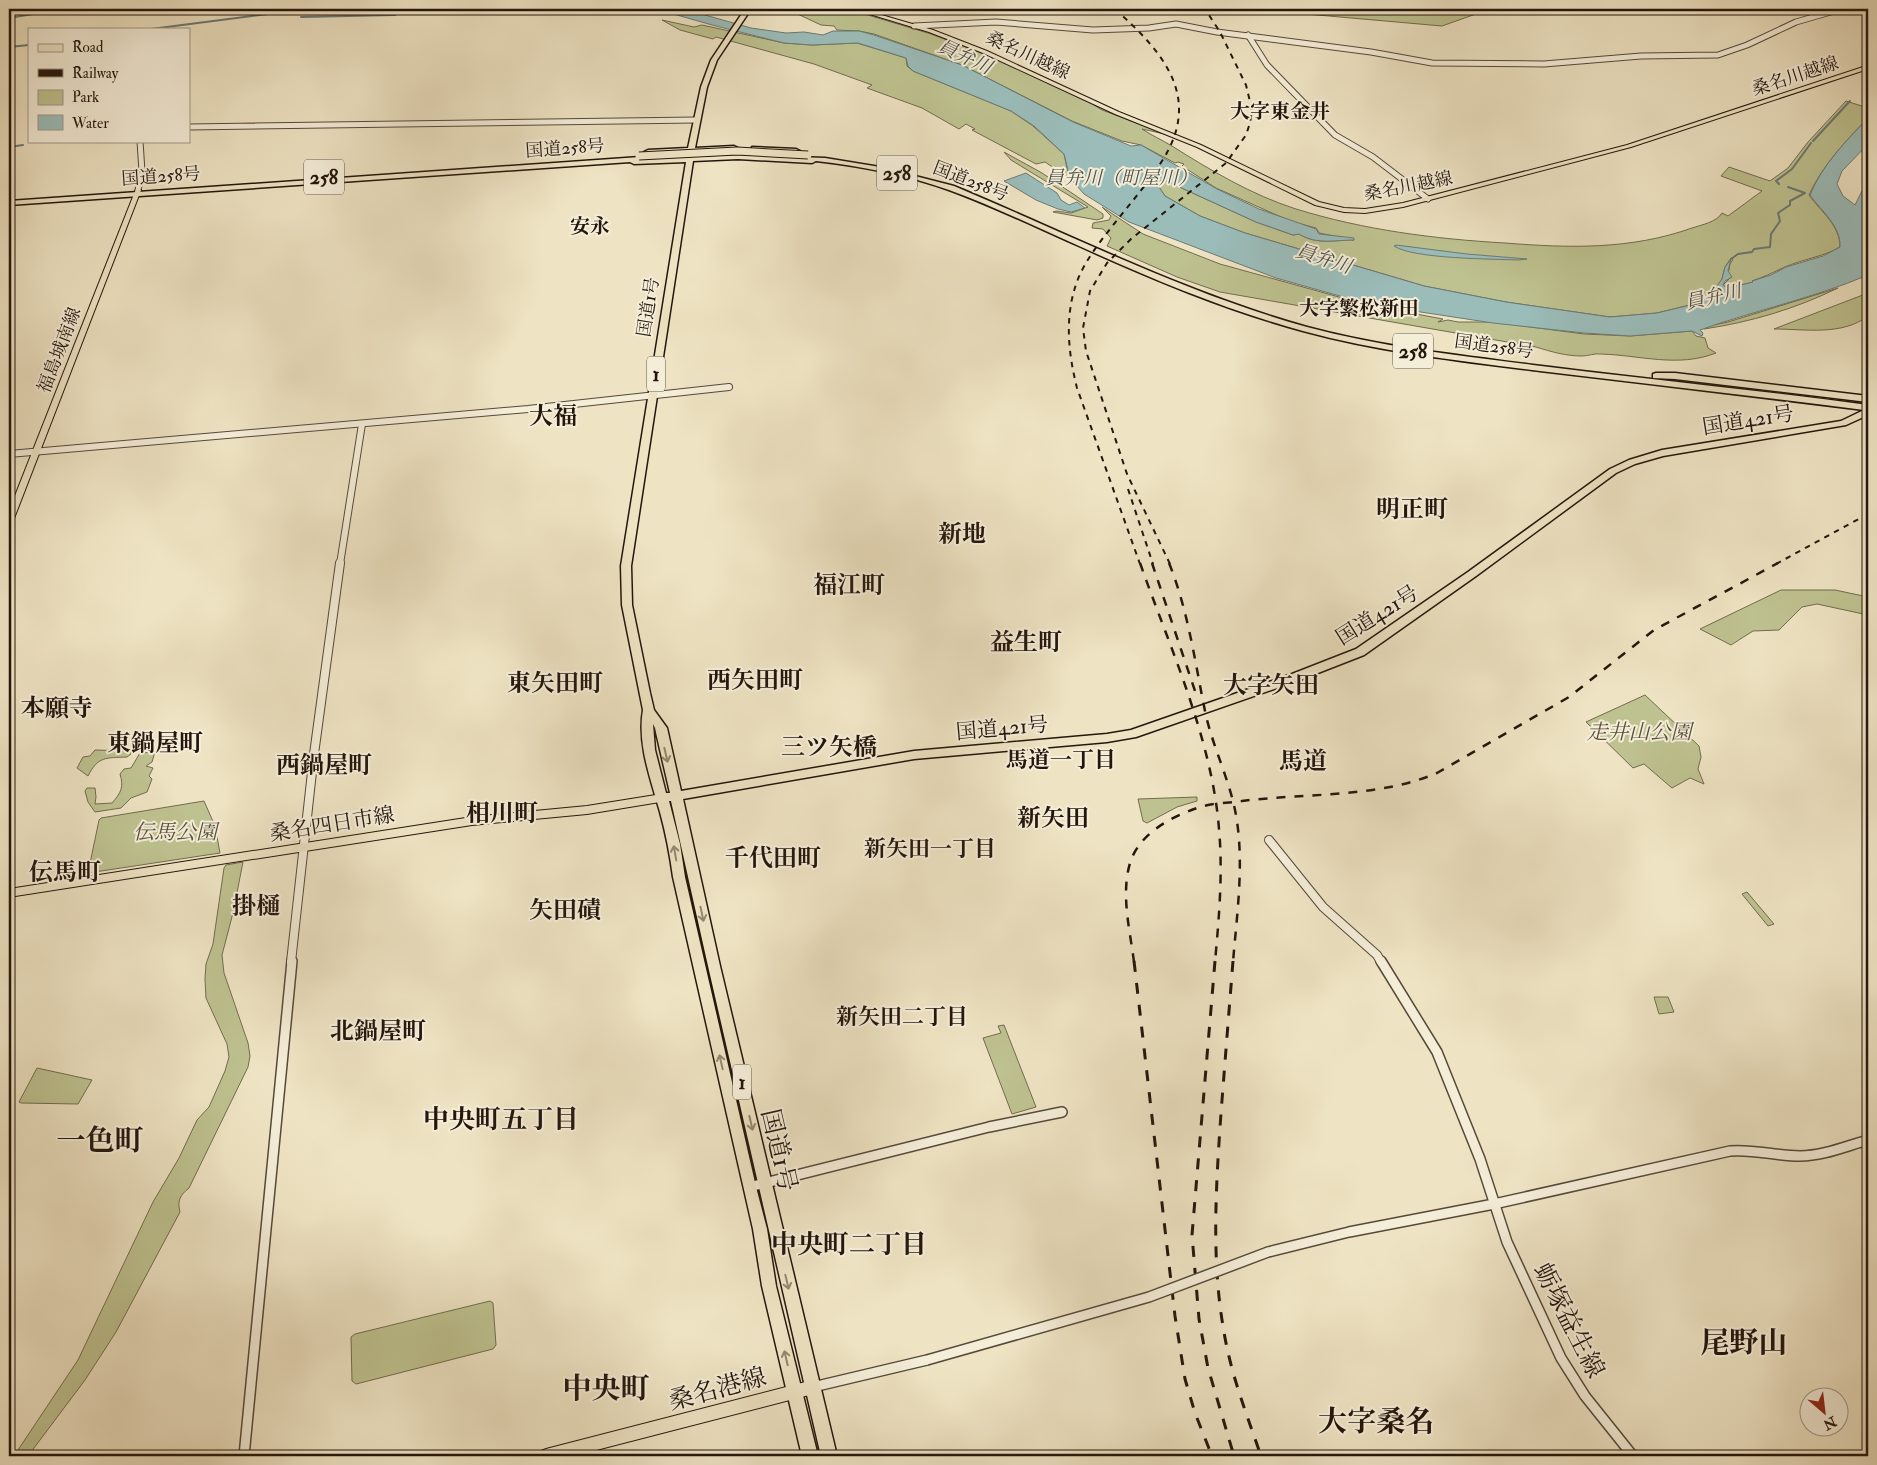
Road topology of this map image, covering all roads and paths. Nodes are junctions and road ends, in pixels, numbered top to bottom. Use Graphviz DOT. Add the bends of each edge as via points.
graph roads {
  1 [pos="748,9"];
  2 [pos="856,9"];
  3 [pos="1841,9"];
  4 [pos="914,26"];
  5 [pos="1248,35"];
  6 [pos="1868,67"];
  7 [pos="696,120"];
  8 [pos="190,127"];
  9 [pos="140,142"];
  10 [pos="692,154"];
  11 [pos="807,156"];
  12 [pos="639,157"];
  13 [pos="467,168"];
  14 [pos="443,173"];
  15 [pos="137,192"];
  16 [pos="1428,199"];
  17 [pos="9,201"];
  18 [pos="984,202"];
  19 [pos="1019,212"];
  20 [pos="729,388"];
  21 [pos="653,394"];
  22 [pos="1868,407"];
  23 [pos="362,424"];
  24 [pos="35,452"];
  25 [pos="9,454"];
  26 [pos="9,521"];
  27 [pos="669,797"];
  28 [pos="1269,840"];
  29 [pos="304,849"];
  30 [pos="9,893"];
  31 [pos="1062,1112"];
  32 [pos="1868,1140"];
  33 [pos="765,1183"];
  34 [pos="749,1187"];
  35 [pos="1494,1204"];
  36 [pos="813,1387"];
  37 [pos="794,1391"];
  38 [pos="244,1456"];
  39 [pos="546,1456"];
  40 [pos="810,1456"];
  41 [pos="829,1456"];
  42 [pos="1633,1456"];
  1 -- 7 [label="highway, 国道1号 / 1" via="714,60"];
  2 -- 4 [label="main road, 桑名川越線"];
  3 -- 5 [label="street" via="1796,22 1718,55 1641,56 1560,64 1432,63"];
  4 -- 5 [label="street" via="996,22 1093,30 1176,24"];
  4 -- 16 [label="main road, 桑名川越線" via="985,52 1117,113 1198,146 1317,204 1344,210 1375,210"];
  5 -- 16 [label="street" via="1267,65 1335,135 1373,158"];
  6 -- 16 [label="main road, 桑名川越線" via="1629,146"];
  7 -- 8 [label="street"];
  7 -- 10 [label="highway, 国道1号 / 1"];
  9 -- 15 [label="street" via="142,172"];
  10 -- 13 [label="highway" via="503,162"];
  10 -- 14 [label="highway" via="465,174"];
  10 -- 18 [label="highway" via="776,158 846,166 904,178"];
  10 -- 19 [label="highway" via="773,150 872,160 955,182 1006,203"];
  10 -- 21 [label="highway, 国道1号 / 1"];
  11 -- 12 [label="highway, 国道258号 / 258, bridge"];
  11 -- 18 [label="highway, 国道258号 / 258" via="910,176"];
  11 -- 19 [label="highway, 国道258号 / 258" via="908,172"];
  12 -- 13 [label="highway, 国道258号 / 258"];
  12 -- 14 [label="highway, 国道258号 / 258"];
  13 -- 15 [label="highway, 国道258号 / 258"];
  14 -- 15 [label="highway, 国道258号 / 258"];
  15 -- 17 [label="highway, 国道258号 / 258"];
  15 -- 24 [label="main road, 福島城南線"];
  18 -- 22 [label="highway, 国道258号 / 258" via="1193,293 1307,329 1413,351 1644,384"];
  19 -- 22 [label="highway, 国道258号 / 258" via="1142,268 1210,294 1310,325 1414,347 1649,376 1675,376"];
  20 -- 21 [label="street"];
  21 -- 23 [label="street"];
  21 -- 27 [label="highway, 国道1号 / 1" via="626,566 627,605 650,710 660,728"];
  22 -- 27 [label="highway, 国道421号" via="1842,424 1662,453 1632,462 1613,471 1360,652 1129,736 914,755"];
  23 -- 24 [label="street"];
  23 -- 29 [label="street" via="314,754"];
  24 -- 25 [label="street"];
  24 -- 26 [label="main road, 福島城南線"];
  27 -- 29 [label="main road, 桑名四日市線" via="587,810 472,821"];
  27 -- 33 [label="highway, 国道1号 / 1, one-way"];
  34 -- 27 [label="highway, 国道1号 / 1, one-way"];
  28 -- 35 [label="street, 蛎塚益生線" via="1322,907 1377,955 1384,965 1445,1067"];
  29 -- 30 [label="main road, 桑名四日市線"];
  29 -- 38 [label="street"];
  31 -- 33 [label="street"];
  32 -- 35 [label="street" via="1802,1156 1760,1150 1730,1151"];
  33 -- 34 [label="street"];
  33 -- 36 [label="highway, 国道1号 / 1, one-way"];
  37 -- 34 [label="highway, 国道1号 / 1, one-way"];
  35 -- 36 [label="street, bridge" via="1411,1219 1268,1252 1149,1297 927,1360"];
  35 -- 42 [label="street, 蛎塚益生線" via="1507,1242 1561,1358 1585,1396"];
  36 -- 37 [label="main road, 桑名港線"];
  36 -- 41 [label="highway, 国道1号 / 1"];
  37 -- 39 [label="main road, 桑名港線"];
  37 -- 40 [label="highway, 国道1号 / 1"];
}
